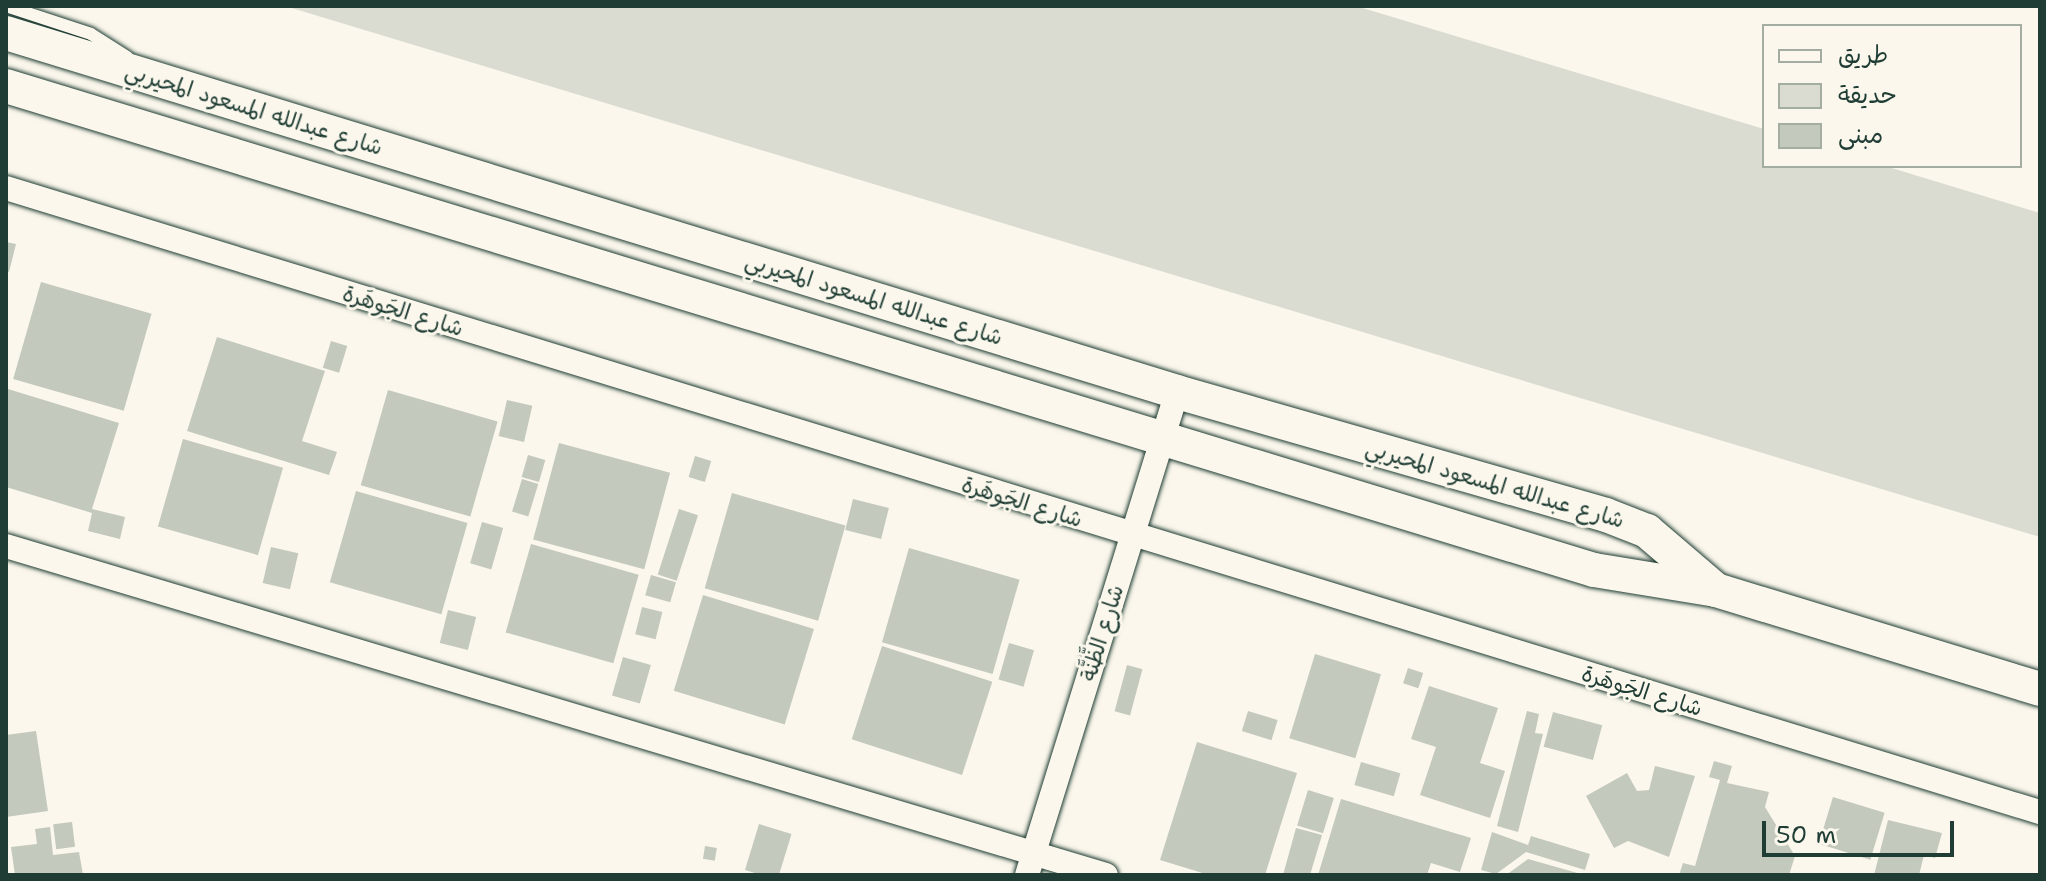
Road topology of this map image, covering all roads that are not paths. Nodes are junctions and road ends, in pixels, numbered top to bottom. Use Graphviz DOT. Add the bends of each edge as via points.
graph roads {
  1 [pos="6,6"];
  2 [pos="6,33"];
  3 [pos="146,76"];
  4 [pos="6,86"];
  5 [pos="6,188"];
  6 [pos="1177,392"];
  7 [pos="1163,436"];
  8 [pos="1606,515"];
  9 [pos="1132,536"];
  10 [pos="6,546"];
  11 [pos="1576,564"];
  12 [pos="1716,590"];
  13 [pos="2040,689"];
  14 [pos="2040,812"];
  15 [pos="1030,864"];
  16 [pos="1106,875"];
  1 -- 3 [label="lane" via="91,34"];
  2 -- 3 [label="street, شارع عبدالله المسعود المحيربي"];
  3 -- 6 [label="street, شارع عبدالله المسعود المحيربي"];
  4 -- 7 [label="street"];
  5 -- 9 [label="street, شارع الجَوهَرة"];
  6 -- 7 [label="street, شارع الظَّنَّة"];
  6 -- 8 [label="street, شارع عبدالله المسعود المحيربي"];
  7 -- 9 [label="street, شارع الظَّنَّة"];
  7 -- 11 [label="street"];
  8 -- 11 [label="street" via="1625,536 1623,553 1609,562"];
  8 -- 12 [label="street, شارع عبدالله المسعود المحيربي" via="1647,531"];
  9 -- 14 [label="street, شارع الجَوهَرة"];
  9 -- 15 [label="street, شارع الظَّنَّة"];
  10 -- 15 [label="street"];
  11 -- 12 [label="street" via="1639,581"];
  12 -- 13 [label="street"];
  15 -- 16 [label="street"];
}
